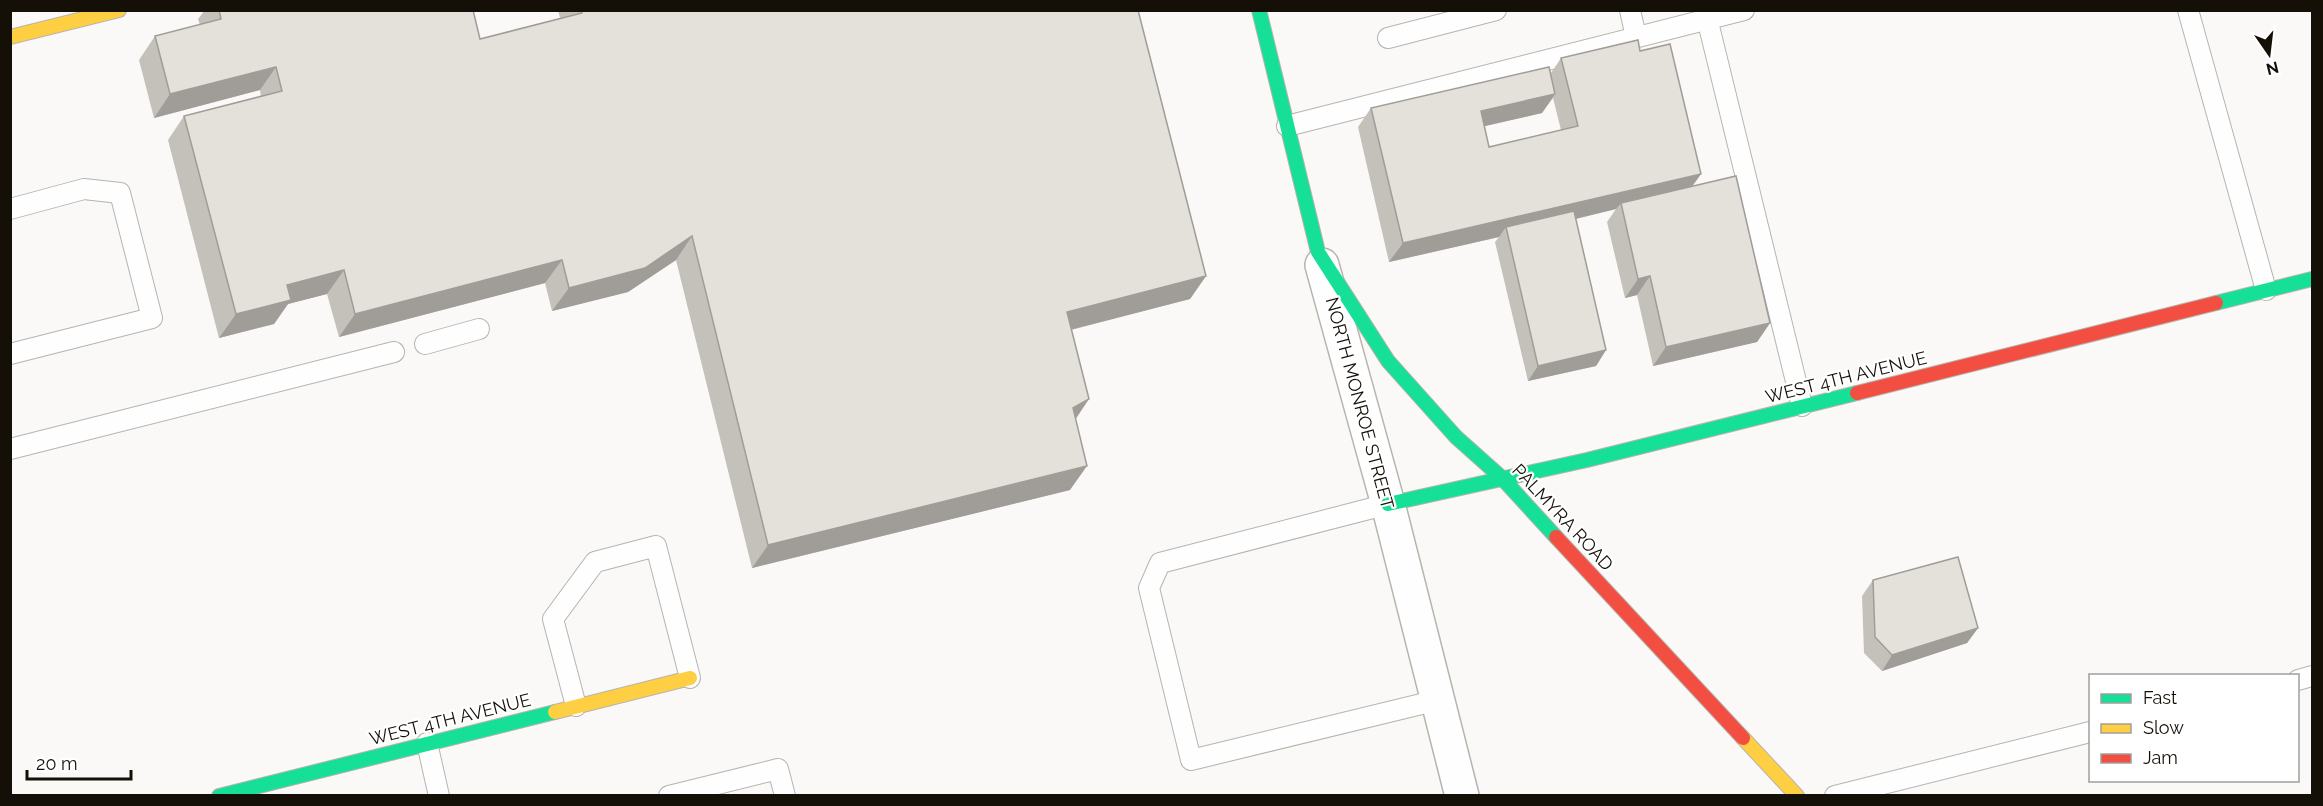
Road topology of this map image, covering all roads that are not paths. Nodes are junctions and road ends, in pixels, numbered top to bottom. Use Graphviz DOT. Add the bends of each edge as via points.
graph roads {
  1 [pos="118,10"];
  2 [pos="1259,10"];
  3 [pos="1496,10"];
  4 [pos="1630,10"];
  5 [pos="1744,10"];
  6 [pos="2188,10"];
  7 [pos="1706,15"];
  8 [pos="10,37"];
  9 [pos="1636,37"];
  10 [pos="1388,38"];
  11 [pos="1287,126"];
  12 [pos="10,208"];
  13 [pos="1318,252"];
  14 [pos="2313,279"];
  15 [pos="2266,290"];
  16 [pos="479,329"];
  17 [pos="425,344"];
  18 [pos="394,352"];
  19 [pos="10,354"];
  20 [pos="1802,406"];
  21 [pos="10,449"];
  22 [pos="1502,478"];
  23 [pos="1388,504"];
  24 [pos="690,678"];
  25 [pos="1438,700"];
  26 [pos="576,706"];
  27 [pos="2089,732"];
  28 [pos="427,743"];
  29 [pos="299,775"];
  30 [pos="219,795"];
  31 [pos="304,795"];
  32 [pos="439,795"];
  33 [pos="669,795"];
  34 [pos="785,795"];
  35 [pos="1462,795"];
  36 [pos="1797,795"];
  37 [pos="1835,795"];
  1 -- 8 [label="street"];
  2 -- 11 [label="street, NORTH MONROE STREET"];
  3 -- 10 [label="lane"];
  4 -- 9 [label="lane"];
  5 -- 7 [label="lane"];
  6 -- 15 [label="lane"];
  7 -- 9 [label="lane"];
  7 -- 20 [label="lane"];
  9 -- 11 [label="lane"];
  11 -- 13 [label="street, NORTH MONROE STREET"];
  12 -- 19 [label="lane" via="84,189 120,193 152,318"];
  13 -- 22 [label="street, PALMYRA ROAD" via="1388,361 1456,437"];
  13 -- 23 [label="street, NORTH MONROE STREET"];
  14 -- 15 [label="street, WEST 4TH AVENUE"];
  15 -- 20 [label="street, WEST 4TH AVENUE"];
  16 -- 17 [label="lane"];
  18 -- 21 [label="lane"];
  20 -- 22 [label="street, WEST 4TH AVENUE"];
  22 -- 23 [label="street, WEST 4TH AVENUE"];
  22 -- 36 [label="street, PALMYRA ROAD"];
  23 -- 25 [label="street, NORTH MONROE STREET"];
  23 -- 25 [label="lane" via="1160,563 1149,588 1191,760"];
  24 -- 26 [label="street, WEST 4TH AVENUE"];
  24 -- 26 [label="lane" via="656,546 595,562 553,619"];
  25 -- 35 [label="street, NORTH MONROE STREET"];
  26 -- 28 [label="street, WEST 4TH AVENUE"];
  27 -- 37 [label="lane"];
  28 -- 29 [label="street, WEST 4TH AVENUE"];
  28 -- 32 [label="lane"];
  29 -- 30 [label="street, WEST 4TH AVENUE"];
  29 -- 31 [label="lane"];
  33 -- 34 [label="lane" via="778,769"];
}
